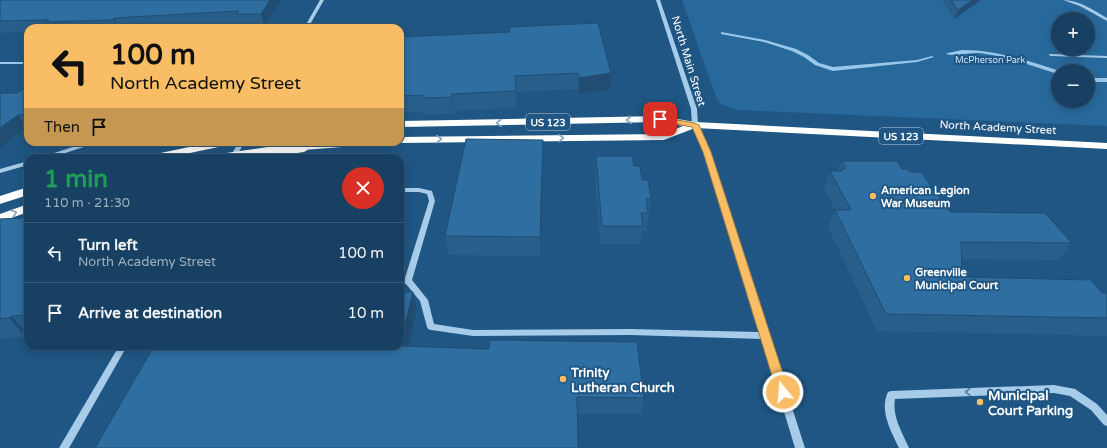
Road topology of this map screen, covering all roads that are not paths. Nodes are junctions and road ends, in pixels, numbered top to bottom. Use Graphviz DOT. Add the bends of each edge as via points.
graph roads {
  1 [pos="322,0"];
  2 [pos="658,0"];
  3 [pos="1065,0"];
  4 [pos="1107,20"];
  5 [pos="308,24"];
  6 [pos="1088,56"];
  7 [pos="1107,57"];
  8 [pos="404,124"];
  9 [pos="695,125"];
  10 [pos="404,140"];
  11 [pos="82,146"];
  12 [pos="208,146"];
  13 [pos="316,146"];
  14 [pos="1107,146"];
  15 [pos="56,154"];
  16 [pos="167,154"];
  17 [pos="255,154"];
  18 [pos="24,164"];
  19 [pos="0,171"];
  20 [pos="404,190"];
  21 [pos="24,192"];
  22 [pos="0,200"];
  23 [pos="24,209"];
  24 [pos="0,218"];
  25 [pos="404,281"];
  26 [pos="765,336"];
  27 [pos="121,350"];
  28 [pos="1107,422"];
  29 [pos="64,448"];
  30 [pos="800,448"];
  31 [pos="904,448"];
  1 -- 5 [label="street"];
  2 -- 9 [label="street, North Main Street" via="694,109"];
  3 -- 4 [label="street" via="1081,5"];
  6 -- 7 [label="street"];
  9 -- 8 [label="highway, North Academy Street / US 123, one-way" via="660,119"];
  10 -- 9 [label="highway, North Academy Street / US 123, one-way" via="664,137"];
  9 -- 14 [label="highway, North Academy Street / US 123"];
  9 -- 26 [label="street, North Main Street" via="707,152"];
  11 -- 15 [label="street"];
  12 -- 16 [label="highway"];
  13 -- 17 [label="highway, bridge"];
  18 -- 19 [label="street"];
  20 -- 25 [label="street" via="430,192 432,201"];
  21 -- 22 [label="highway"];
  24 -- 23 [label="highway, one-way"];
  25 -- 26 [label="street" via="424,300 430,327 473,333 630,332"];
  26 -- 30 [label="street, North Main Street"];
  27 -- 29 [label="street"];
  28 -- 31 [label="street, one-way" via="1094,407 1072,392 1054,389 891,395 888,406"];
}
